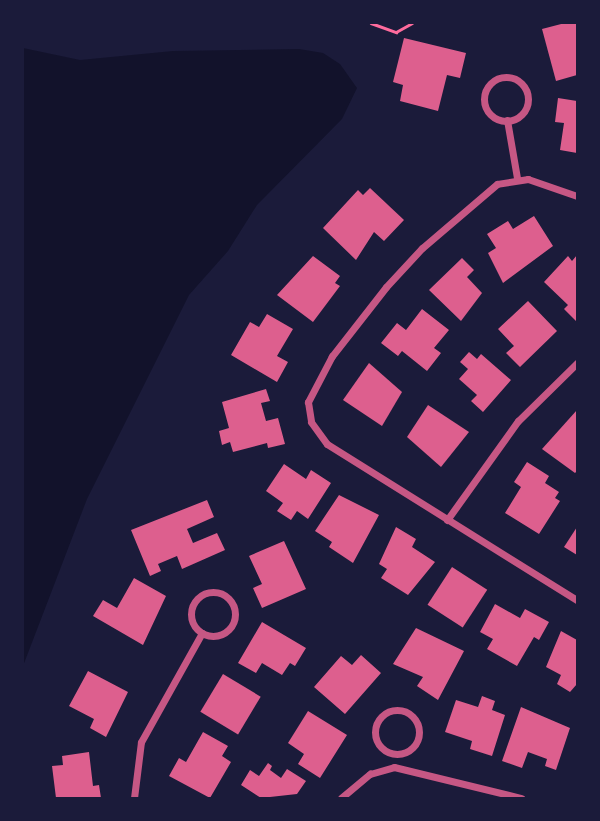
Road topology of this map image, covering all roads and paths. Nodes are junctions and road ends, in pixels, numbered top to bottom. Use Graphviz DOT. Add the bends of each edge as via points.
graph roads {
  1 [pos="371,23"];
  2 [pos="412,23"];
  3 [pos="507,120"];
  4 [pos="517,178"];
  5 [pos="577,196"];
  6 [pos="577,363"];
  7 [pos="447,520"];
  8 [pos="577,600"];
  9 [pos="202,633"];
  10 [pos="396,754"];
  11 [pos="394,767"];
  12 [pos="134,798"];
  13 [pos="341,798"];
  14 [pos="521,798"];
  1 -- 2 [label="path" via="396,32"];
  3 -- 3 [label="street" via="492,116 485,103 487,88 506,77 519,81 528,98 519,116"];
  3 -- 4 [label="street"];
  4 -- 5 [label="street"];
  4 -- 7 [label="street" via="497,184 422,248 357,320 310,392 311,422 327,444"];
  6 -- 7 [label="street" via="518,421"];
  7 -- 8 [label="street"];
  9 -- 9 [label="street" via="193,623 193,603 209,592 223,595 233,606 233,621 224,632"];
  9 -- 12 [label="street" via="141,742"];
  10 -- 10 [label="street" via="378,742 376,727 384,715 398,711 415,720 419,733 414,746"];
  10 -- 11 [label="street"];
  11 -- 13 [label="street" via="370,774"];
  11 -- 14 [label="street"];
}
